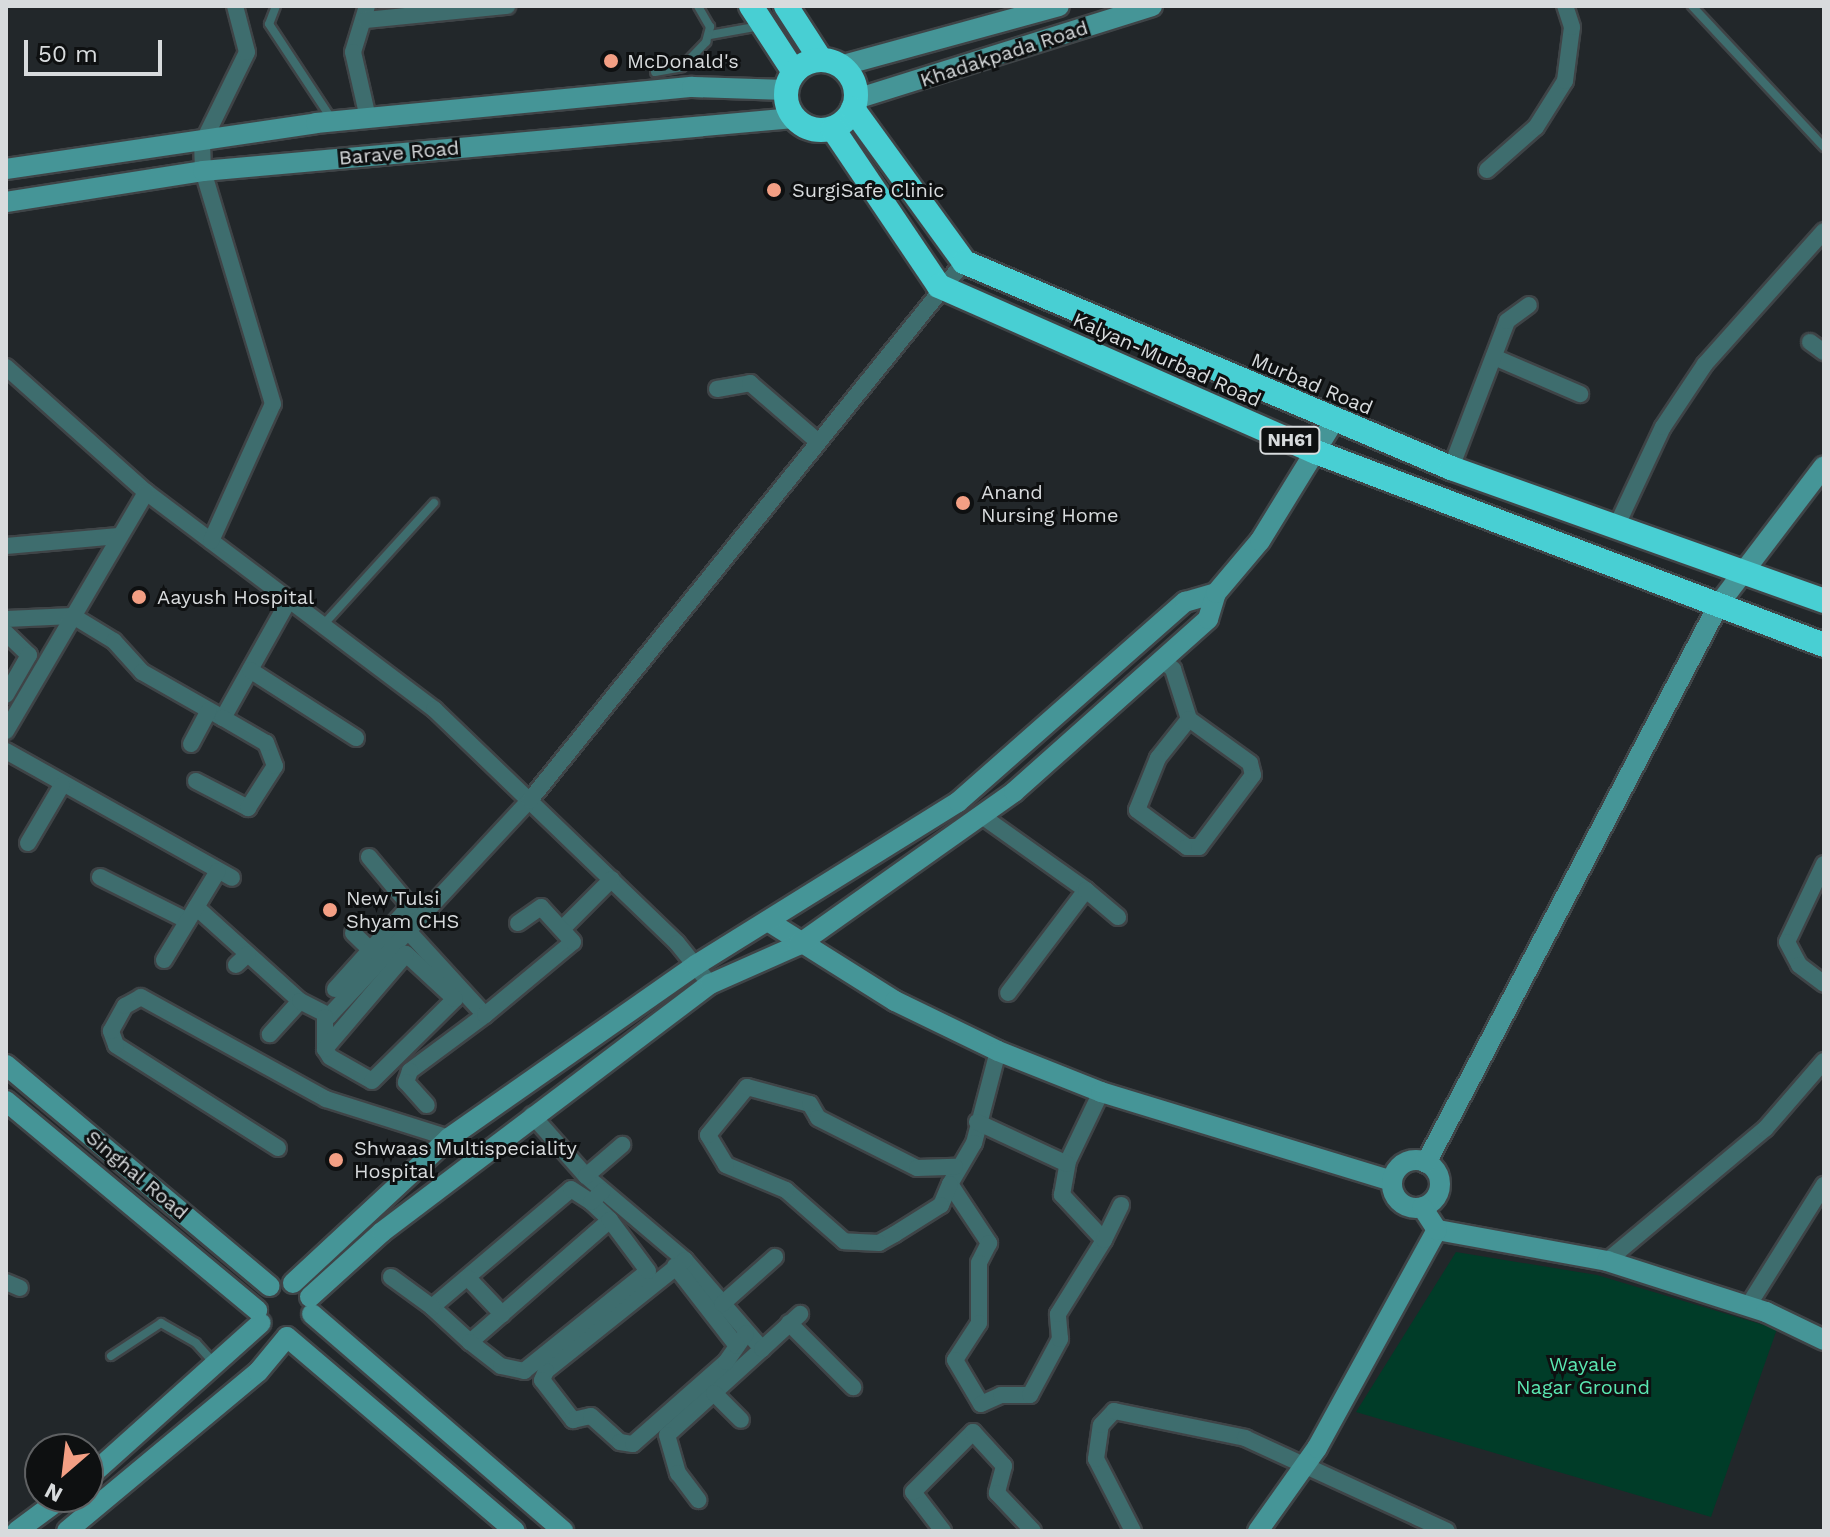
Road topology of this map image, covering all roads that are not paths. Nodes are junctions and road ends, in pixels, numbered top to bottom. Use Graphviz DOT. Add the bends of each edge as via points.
graph roads {
  1 [pos="235,6"];
  2 [pos="276,6"];
  3 [pos="507,6"];
  4 [pos="698,6"];
  5 [pos="786,6"];
  6 [pos="1152,6"];
  7 [pos="1565,6"];
  8 [pos="1692,6"];
  9 [pos="1053,8"];
  10 [pos="427,10"];
  11 [pos="1122,11"];
  12 [pos="366,13"];
  13 [pos="757,15"];
  14 [pos="1025,18"];
  15 [pos="710,35"];
  16 [pos="1057,39"];
  17 [pos="1037,46"];
  18 [pos="830,63"];
  19 [pos="655,72"];
  20 [pos="790,81"];
  21 [pos="855,104"];
  22 [pos="368,118"];
  23 [pos="794,118"];
  24 [pos="334,122"];
  25 [pos="833,129"];
  26 [pos="202,144"];
  27 [pos="1824,147"];
  28 [pos="6,169"];
  29 [pos="1487,170"];
  30 [pos="203,171"];
  31 [pos="6,202"];
  32 [pos="1824,231"];
  33 [pos="964,262"];
  34 [pos="939,286"];
  35 [pos="1529,305"];
  36 [pos="1494,357"];
  37 [pos="6,367"];
  38 [pos="717,389"];
  39 [pos="1580,394"];
  40 [pos="1335,419"];
  41 [pos="816,440"];
  42 [pos="1316,452"];
  43 [pos="1824,466"];
  44 [pos="1451,468"];
  45 [pos="146,492"];
  46 [pos="434,503"];
  47 [pos="1617,525"];
  48 [pos="119,536"];
  49 [pos="211,541"];
  50 [pos="6,546"];
  51 [pos="1746,569"];
  52 [pos="1216,593"];
  53 [pos="289,600"];
  54 [pos="1824,601"];
  55 [pos="1719,604"];
  56 [pos="73,616"];
  57 [pos="6,619"];
  58 [pos="322,625"];
  59 [pos="6,633"];
  60 [pos="1824,645"];
  61 [pos="1161,659"];
  62 [pos="25,662"];
  63 [pos="42,670"];
  64 [pos="250,670"];
  65 [pos="6,695"];
  66 [pos="216,714"];
  67 [pos="1189,719"];
  68 [pos="6,731"];
  69 [pos="356,738"];
  70 [pos="191,744"];
  71 [pos="6,751"];
  72 [pos="196,781"];
  73 [pos="62,785"];
  74 [pos="530,800"];
  75 [pos="982,816"];
  76 [pos="28,843"];
  77 [pos="369,857"];
  78 [pos="1824,864"];
  79 [pos="100,877"];
  80 [pos="612,879"];
  81 [pos="1086,890"];
  82 [pos="192,914"];
  83 [pos="1118,917"];
  84 [pos="518,923"];
  85 [pos="771,923"];
  86 [pos="563,928"];
  87 [pos="408,931"];
  88 [pos="353,933"];
  89 [pos="798,945"];
  90 [pos="376,955"];
  91 [pos="164,960"];
  92 [pos="696,965"];
  93 [pos="710,984"];
  94 [pos="1824,984"];
  95 [pos="335,989"];
  96 [pos="1008,993"];
  97 [pos="300,1001"];
  98 [pos="485,1015"];
  99 [pos="325,1017"];
  100 [pos="270,1034"];
  101 [pos="325,1049"];
  102 [pos="998,1051"];
  103 [pos="1824,1061"];
  104 [pos="6,1065"];
  105 [pos="1101,1092"];
  106 [pos="6,1101"];
  107 [pos="427,1105"];
  108 [pos="532,1115"];
  109 [pos="977,1122"];
  110 [pos="449,1138"];
  111 [pos="622,1145"];
  112 [pos="278,1148"];
  113 [pos="1426,1163"];
  114 [pos="1067,1164"];
  115 [pos="955,1167"];
  116 [pos="586,1176"];
  117 [pos="1392,1181"];
  118 [pos="950,1184"];
  119 [pos="1824,1185"];
  120 [pos="597,1196"];
  121 [pos="1121,1205"];
  122 [pos="1422,1207"];
  123 [pos="610,1220"];
  124 [pos="1437,1230"];
  125 [pos="1104,1240"];
  126 [pos="775,1257"];
  127 [pos="1607,1261"];
  128 [pos="680,1263"];
  129 [pos="391,1277"];
  130 [pos="468,1278"];
  131 [pos="293,1283"];
  132 [pos="269,1286"];
  133 [pos="722,1304"];
  134 [pos="311,1306"];
  135 [pos="1748,1306"];
  136 [pos="432,1307"];
  137 [pos="502,1314"];
  138 [pos="259,1316"];
  139 [pos="287,1337"];
  140 [pos="741,1339"];
  141 [pos="1824,1340"];
  142 [pos="470,1342"];
  143 [pos="762,1349"];
  144 [pos="111,1356"];
  145 [pos="216,1366"];
  146 [pos="853,1387"];
  147 [pos="714,1393"];
  148 [pos="741,1420"];
  149 [pos="1308,1463"];
  150 [pos="104,1464"];
  151 [pos="698,1500"];
  152 [pos="41,1513"];
  153 [pos="557,1529"];
  154 [pos="17,1531"];
  155 [pos="67,1531"];
  156 [pos="515,1531"];
  157 [pos="943,1531"];
  158 [pos="1033,1531"];
  159 [pos="1133,1531"];
  160 [pos="1258,1531"];
  161 [pos="1447,1531"];
  1 -- 26 [label="street" via="247,52"];
  2 -- 24 [label="lane" via="269,24"];
  3 -- 10 [label="street"];
  4 -- 15 [label="lane"];
  5 -- 18 [label="highway"];
  6 -- 11 [label="street, Khadakpada Road"];
  7 -- 29 [label="street" via="1572,27 1565,81 1536,127"];
  8 -- 27 [label="lane"];
  9 -- 14 [label="street"];
  9 -- 16 [label="street"];
  10 -- 12 [label="street"];
  11 -- 16 [label="street, Khadakpada Road"];
  12 -- 22 [label="street" via="353,52"];
  13 -- 15 [label="lane"];
  13 -- 20 [label="highway"];
  14 -- 17 [label="street"];
  14 -- 18 [label="street"];
  15 -- 19 [label="lane" via="695,59"];
  16 -- 17 [label="street, Khadakpada Road"];
  17 -- 21 [label="street, Khadakpada Road"];
  18 -- 20 [label="highway"];
  18 -- 21 [label="highway"];
  20 -- 22 [label="street, Barave Road"];
  20 -- 23 [label="highway"];
  21 -- 25 [label="highway"];
  21 -- 33 [label="highway"];
  22 -- 24 [label="street, Barave Road"];
  23 -- 25 [label="highway"];
  23 -- 30 [label="street, Barave Road"];
  24 -- 26 [label="street, Barave Road"];
  25 -- 34 [label="highway"];
  26 -- 28 [label="street, Barave Road"];
  26 -- 30 [label="street"];
  30 -- 31 [label="street, Barave Road"];
  30 -- 49 [label="street" via="273,404"];
  32 -- 47 [label="street" via="1705,364 1663,427"];
  33 -- 34 [label="street"];
  33 -- 40 [label="highway, Murbad Road / NH61"];
  34 -- 41 [label="street"];
  34 -- 42 [label="highway, Kalyan-Murbad Road / NH61"];
  35 -- 36 [label="street" via="1507,321"];
  36 -- 39 [label="street"];
  36 -- 44 [label="street"];
  37 -- 45 [label="street"];
  38 -- 41 [label="street" via="750,383"];
  40 -- 42 [label="street"];
  40 -- 44 [label="highway, Murbad Road / NH61"];
  41 -- 74 [label="street"];
  42 -- 52 [label="street" via="1260,541"];
  42 -- 55 [label="highway, Kalyan-Murbad Road / NH61"];
  43 -- 51 [label="street"];
  44 -- 47 [label="highway, Murbad Road / NH61"];
  45 -- 48 [label="street"];
  45 -- 49 [label="street"];
  46 -- 58 [label="lane"];
  47 -- 51 [label="highway, Murbad Road / NH61"];
  48 -- 50 [label="street"];
  48 -- 56 [label="street"];
  49 -- 53 [label="street"];
  51 -- 54 [label="highway, Murbad Road / NH61"];
  51 -- 55 [label="street"];
  52 -- 61 [label="street" via="1208,619"];
  52 -- 85 [label="street" via="1185,602 958,802"];
  53 -- 58 [label="street"];
  53 -- 64 [label="street"];
  55 -- 60 [label="highway, Kalyan-Murbad Road / NH61"];
  55 -- 113 [label="street"];
  56 -- 57 [label="street"];
  56 -- 63 [label="street"];
  56 -- 66 [label="street" via="114,641 142,672"];
  58 -- 74 [label="street" via="434,709"];
  59 -- 62 [label="street" via="24,644"];
  61 -- 67 [label="street" via="1173,669"];
  61 -- 75 [label="street"];
  62 -- 63 [label="street"];
  62 -- 65 [label="street"];
  63 -- 68 [label="street"];
  64 -- 66 [label="street"];
  64 -- 69 [label="street"];
  66 -- 70 [label="street"];
  66 -- 72 [label="street" via="266,743 275,766 248,808"];
  67 -- 67 [label="street" via="1250,763 1253,775 1199,847 1187,847 1137,810 1158,758"];
  71 -- 73 [label="street"];
  73 -- 76 [label="street"];
  73 -- 82 [label="street" via="225,875"];
  74 -- 80 [label="street"];
  74 -- 87 [label="street"];
  75 -- 81 [label="street"];
  75 -- 89 [label="street"];
  77 -- 90 [label="street" via="412,899"];
  78 -- 94 [label="street" via="1787,942 1799,965"];
  79 -- 82 [label="street"];
  80 -- 86 [label="street"];
  80 -- 92 [label="street"];
  81 -- 83 [label="street"];
  81 -- 96 [label="street"];
  82 -- 91 [label="street"];
  82 -- 97 [label="street" via="242,960"];
  84 -- 86 [label="street" via="541,907"];
  85 -- 89 [label="street"];
  85 -- 92 [label="street"];
  86 -- 98 [label="street" via="570,948"];
  87 -- 90 [label="street"];
  87 -- 98 [label="street"];
  88 -- 90 [label="street"];
  89 -- 93 [label="street"];
  89 -- 102 [label="street"];
  90 -- 95 [label="street"];
  90 -- 99 [label="street"];
  92 -- 93 [label="street"];
  92 -- 110 [label="street"];
  93 -- 108 [label="street"];
  97 -- 99 [label="street"];
  97 -- 100 [label="street"];
  98 -- 107 [label="street" via="410,1071 406,1082"];
  99 -- 101 [label="street"];
  101 -- 101 [label="street" via="362,1081 372,1081 455,999 406,954"];
  102 -- 105 [label="street"];
  102 -- 109 [label="street"];
  103 -- 127 [label="street" via="1765,1129"];
  104 -- 132 [label="street, Singhal Road"];
  105 -- 114 [label="street"];
  105 -- 117 [label="street"];
  106 -- 138 [label="street, Singhal Road"];
  108 -- 116 [label="street"];
  108 -- 134 [label="street"];
  109 -- 114 [label="street"];
  109 -- 115 [label="street" via="974,1143"];
  110 -- 112 [label="street" via="326,1099 141,997 125,1006 111,1031 116,1045"];
  110 -- 131 [label="street"];
  111 -- 116 [label="street"];
  113 -- 117 [label="street" via="1404,1163"];
  113 -- 122 [label="street" via="1439,1190"];
  114 -- 125 [label="street" via="1062,1195"];
  115 -- 118 [label="street"];
  115 -- 118 [label="street" via="917,1168 818,1118 810,1104 747,1087 708,1135 726,1165 786,1190 844,1241 879,1243 941,1205"];
  116 -- 120 [label="street"];
  117 -- 122 [label="street" via="1400,1202"];
  118 -- 125 [label="street" via="989,1243 979,1263 979,1323 955,1360 981,1404 1001,1395 1030,1395 1060,1339 1058,1314"];
  119 -- 135 [label="street"];
  120 -- 123 [label="street"];
  120 -- 128 [label="street"];
  120 -- 130 [label="street" via="571,1189"];
  121 -- 125 [label="street"];
  122 -- 124 [label="street"];
  123 -- 137 [label="street"];
  123 -- 142 [label="street" via="648,1271 524,1371 501,1366"];
  124 -- 127 [label="street"];
  124 -- 149 [label="street"];
  126 -- 133 [label="street"];
  127 -- 135 [label="street"];
  128 -- 133 [label="street"];
  128 -- 140 [label="street"];
  128 -- 140 [label="street" via="542,1380 573,1420 591,1416 620,1442 633,1444"];
  129 -- 136 [label="street"];
  130 -- 136 [label="street"];
  130 -- 137 [label="street"];
  131 -- 132 [label="street"];
  131 -- 134 [label="street"];
  132 -- 138 [label="street"];
  133 -- 140 [label="street"];
  134 -- 139 [label="street"];
  134 -- 153 [label="street"];
  135 -- 141 [label="street"];
  136 -- 142 [label="street"];
  137 -- 142 [label="street"];
  138 -- 139 [label="street, Singhal Road"];
  138 -- 145 [label="street"];
  139 -- 155 [label="street" via="258,1372"];
  139 -- 156 [label="street"];
  140 -- 143 [label="street"];
  143 -- 146 [label="street" via="795,1318"];
  143 -- 147 [label="street"];
  144 -- 145 [label="lane" via="161,1323 196,1343"];
  145 -- 150 [label="street"];
  147 -- 148 [label="street"];
  147 -- 151 [label="street" via="665,1441"];
  149 -- 159 [label="street" via="1245,1438 1114,1411 1101,1425 1096,1459"];
  149 -- 160 [label="street"];
  149 -- 161 [label="street"];
  152 -- 154 [label="street"];
  157 -- 158 [label="street" via="913,1492 973,1432 1004,1466 997,1493"];
}
